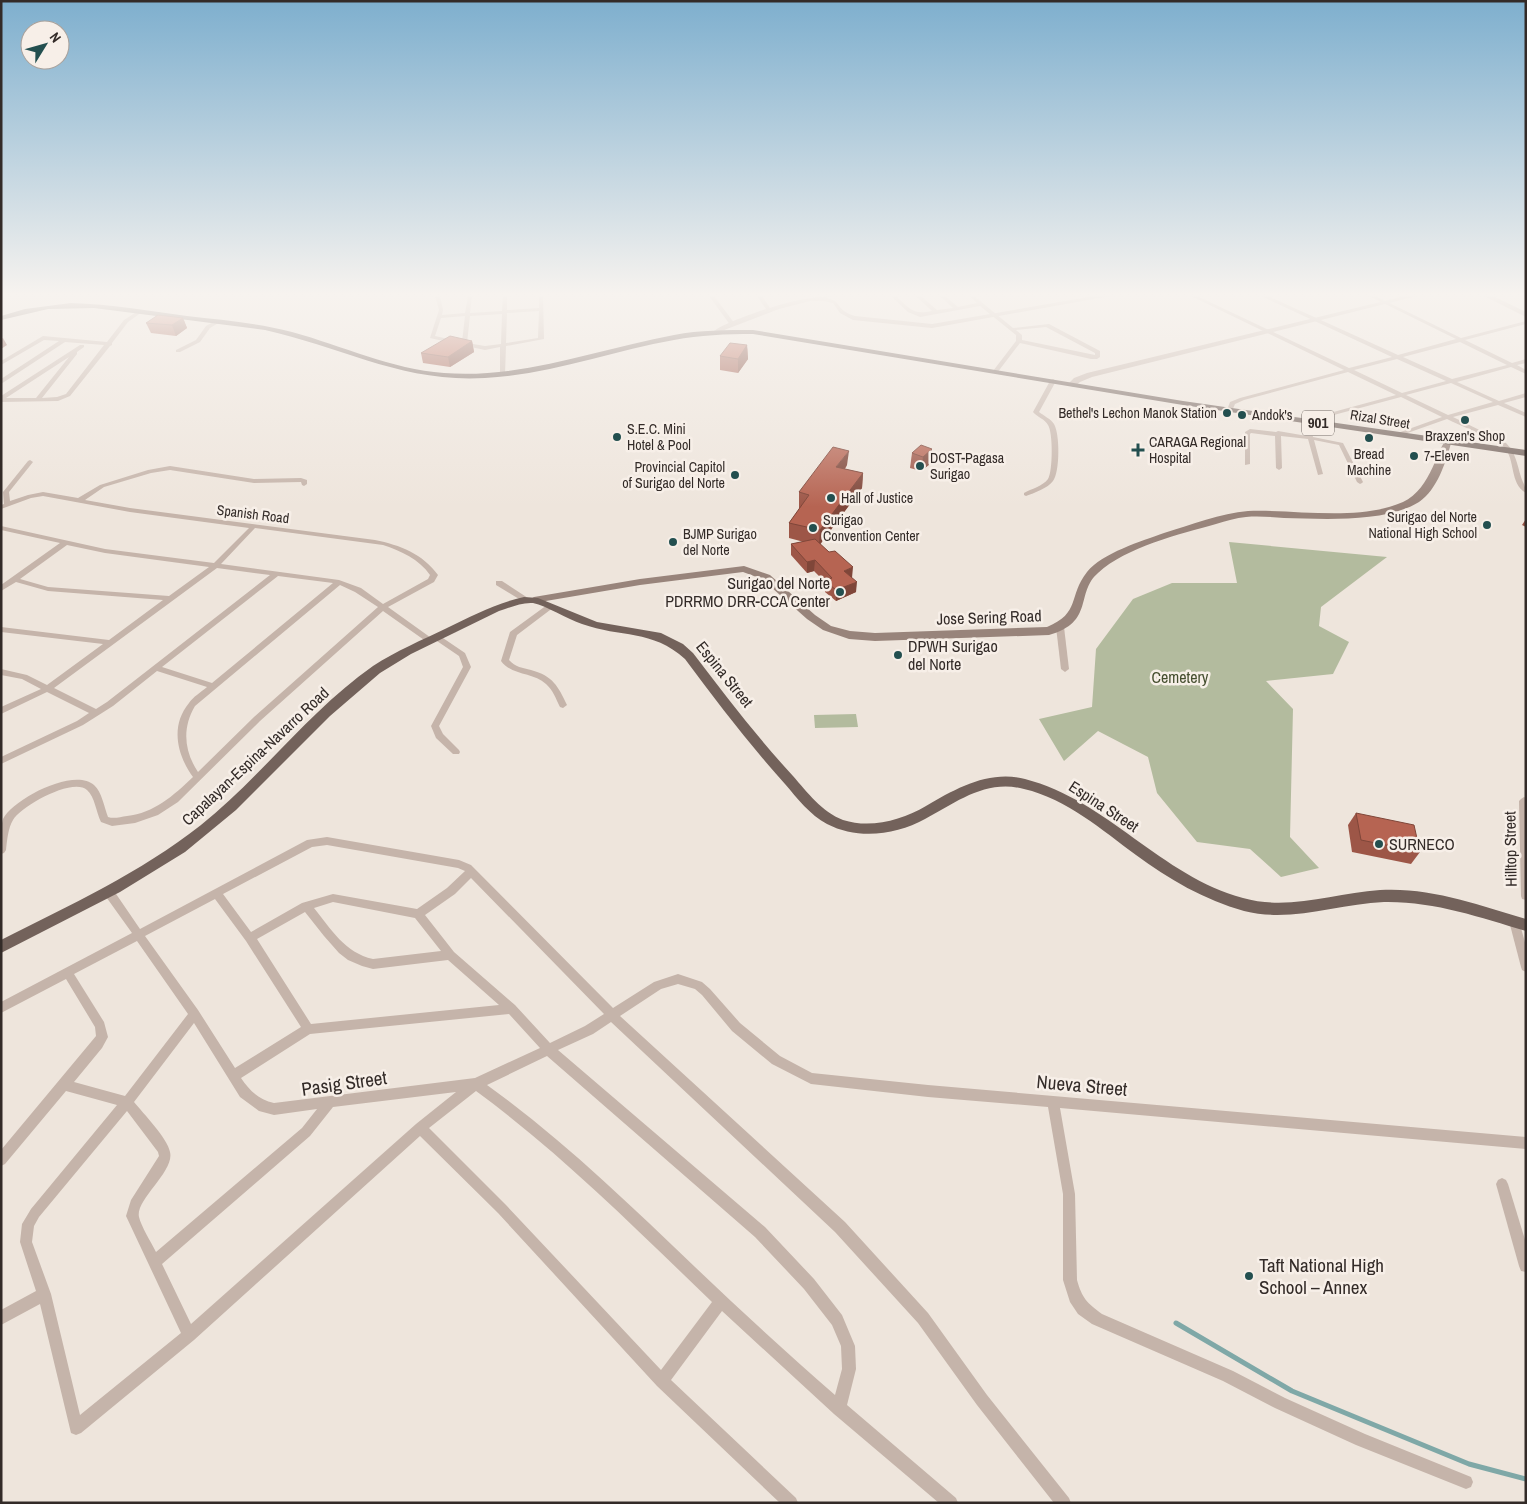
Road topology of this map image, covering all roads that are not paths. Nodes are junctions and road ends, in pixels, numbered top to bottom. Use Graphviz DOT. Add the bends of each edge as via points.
graph roads {
  1 [pos="25,366"];
  2 [pos="51,366"];
  3 [pos="65,366"];
  4 [pos="92,366"];
  5 [pos="396,366"];
  6 [pos="502,366"];
  7 [pos="542,366"];
  8 [pos="958,366"];
  9 [pos="999,366"];
  10 [pos="1127,366"];
  11 [pos="1338,366"];
  12 [pos="1365,366"];
  13 [pos="1418,366"];
  14 [pos="1507,366"];
  15 [pos="1514,366"];
  16 [pos="1348,371"];
  17 [pos="994,372"];
  18 [pos="1526,372"];
  19 [pos="502,375"];
  20 [pos="1451,381"];
  21 [pos="1,382"];
  22 [pos="1053,382"];
  23 [pos="1071,385"];
  24 [pos="1402,395"];
  25 [pos="1526,395"];
  26 [pos="1,400"];
  27 [pos="37,400"];
  28 [pos="1498,402"];
  29 [pos="1230,410"];
  30 [pos="1526,415"];
  31 [pos="1447,417"];
  32 [pos="1306,421"];
  33 [pos="1321,423"];
  34 [pos="1278,434"];
  35 [pos="1397,435"];
  36 [pos="1311,438"];
  37 [pos="1447,443"];
  38 [pos="1510,452"];
  39 [pos="1526,452"];
  40 [pos="30,462"];
  41 [pos="1247,464"];
  42 [pos="1279,468"];
  43 [pos="1320,474"];
  44 [pos="1360,482"];
  45 [pos="304,484"];
  46 [pos="1526,491"];
  47 [pos="1026,494"];
  48 [pos="78,501"];
  49 [pos="4,506"];
  50 [pos="254,526"];
  51 [pos="3,530"];
  52 [pos="65,543"];
  53 [pos="216,565"];
  54 [pos="277,573"];
  55 [pos="14,579"];
  56 [pos="339,582"];
  57 [pos="498,584"];
  58 [pos="1,589"];
  59 [pos="168,598"];
  60 [pos="531,600"];
  61 [pos="383,607"];
  62 [pos="550,607"];
  63 [pos="1060,627"];
  64 [pos="1,629"];
  65 [pos="434,639"];
  66 [pos="109,642"];
  67 [pos="156,668"];
  68 [pos="1065,669"];
  69 [pos="1,672"];
  70 [pos="214,686"];
  71 [pos="47,689"];
  72 [pos="563,705"];
  73 [pos="1,711"];
  74 [pos="96,713"];
  75 [pos="456,752"];
  76 [pos="1,761"];
  77 [pos="198,778"];
  78 [pos="1524,802"];
  79 [pos="1,850"];
  80 [pos="471,872"];
  81 [pos="108,891"];
  82 [pos="216,893"];
  83 [pos="1526,896"];
  84 [pos="306,906"];
  85 [pos="418,914"];
  86 [pos="1520,923"];
  87 [pos="138,935"];
  88 [pos="250,938"];
  89 [pos="1,948"];
  90 [pos="450,955"];
  91 [pos="1526,967"];
  92 [pos="68,973"];
  93 [pos="670,980"];
  94 [pos="1,1008"];
  95 [pos="511,1009"];
  96 [pos="194,1014"];
  97 [pos="613,1016"];
  98 [pos="308,1029"];
  99 [pos="549,1050"];
  100 [pos="233,1076"];
  101 [pos="476,1084"];
  102 [pos="65,1085"];
  103 [pos="332,1101"];
  104 [pos="1053,1101"];
  105 [pos="127,1102"];
  106 [pos="420,1128"];
  107 [pos="1526,1143"];
  108 [pos="1,1160"];
  109 [pos="1502,1184"];
  110 [pos="155,1261"];
  111 [pos="1526,1266"];
  112 [pos="44,1294"];
  113 [pos="721,1301"];
  114 [pos="1,1318"];
  115 [pos="188,1335"];
  116 [pos="662,1381"];
  117 [pos="839,1409"];
  118 [pos="1466,1482"];
  119 [pos="791,1503"];
  120 [pos="951,1503"];
  121 [pos="1064,1503"];
  1 -- 21 [label="street"];
  2 -- 26 [label="street"];
  3 -- 27 [label="street"];
  4 -- 27 [label="street" via="68,396"];
  5 -- 19 [label="main road, 901" via="419,373 464,377"];
  6 -- 19 [label="street"];
  7 -- 19 [label="main road, 901"];
  8 -- 17 [label="main road, 901"];
  9 -- 17 [label="street"];
  10 -- 23 [label="street" via="1090,375"];
  11 -- 16 [label="street"];
  12 -- 16 [label="street"];
  13 -- 20 [label="street"];
  14 -- 20 [label="street"];
  15 -- 18 [label="street"];
  16 -- 24 [label="street"];
  16 -- 29 [label="street" via="1242,399 1232,403"];
  17 -- 22 [label="main road, 901"];
  20 -- 24 [label="street"];
  20 -- 28 [label="street"];
  22 -- 23 [label="main road, 901"];
  22 -- 47 [label="street" via="1036,412 1053,429 1052,477"];
  23 -- 29 [label="main road, 901"];
  24 -- 31 [label="street"];
  24 -- 33 [label="street" via="1328,415 1321,419"];
  25 -- 28 [label="street"];
  26 -- 27 [label="street"];
  28 -- 30 [label="street"];
  28 -- 31 [label="street"];
  29 -- 32 [label="main road, Rizal Street / 901"];
  31 -- 35 [label="street"];
  31 -- 38 [label="street" via="1504,444"];
  32 -- 33 [label="main road, Rizal Street / 901"];
  32 -- 36 [label="street"];
  33 -- 35 [label="main road, Rizal Street / 901"];
  34 -- 36 [label="street"];
  34 -- 41 [label="street" via="1247,433"];
  34 -- 42 [label="street"];
  35 -- 37 [label="main road, Rizal Street / 901"];
  36 -- 43 [label="street"];
  36 -- 44 [label="street" via="1341,444"];
  37 -- 38 [label="main road, Rizal Street / 901"];
  37 -- 63 [label="main road, Jose Sering Road" via="1425,490 1416,499 1402,505 1358,514 1247,514 1230,517 1110,559 1086,581 1079,609"];
  38 -- 39 [label="main road, Rizal Street / 901"];
  38 -- 46 [label="street" via="1518,480"];
  40 -- 49 [label="street" via="8,488"];
  45 -- 48 [label="street" via="305,481 301,480 254,481 170,468 107,484"];
  48 -- 49 [label="street, Spanish Road" via="37,494"];
  48 -- 50 [label="street, Spanish Road"];
  50 -- 53 [label="street"];
  50 -- 61 [label="street, Spanish Road" via="387,544 410,554 433,572 431,580"];
  51 -- 52 [label="street"];
  52 -- 53 [label="street" via="128,555"];
  52 -- 55 [label="street"];
  53 -- 54 [label="street"];
  53 -- 59 [label="street"];
  54 -- 56 [label="street"];
  54 -- 67 [label="street"];
  55 -- 58 [label="street"];
  55 -- 59 [label="street" via="48,589"];
  56 -- 61 [label="street"];
  56 -- 70 [label="street"];
  57 -- 60 [label="street"];
  59 -- 66 [label="street"];
  60 -- 62 [label="main road, Espina Street"];
  60 -- 63 [label="main road, Jose Sering Road" via="744,569 766,577 818,623 849,634 875,637 988,634 1039,632"];
  60 -- 65 [label="main road, Capalayan-Espina-Navarro Road" via="498,608"];
  61 -- 65 [label="street"];
  61 -- 77 [label="street" via="257,719"];
  62 -- 72 [label="street" via="513,634 505,662 548,681"];
  62 -- 86 [label="main road, Espina Street" via="596,625 655,634 674,642 689,656 766,755 798,790 821,813 841,824 866,828 894,825 918,816 970,787 1014,782 1064,798 1180,877 1250,906 1287,908 1350,898 1399,896 1449,904"];
  63 -- 68 [label="street"];
  64 -- 66 [label="street"];
  65 -- 75 [label="street" via="462,655 467,667 435,726 439,736"];
  65 -- 81 [label="main road, Capalayan-Espina-Navarro Road" via="385,664 355,688 201,832 158,863"];
  66 -- 71 [label="street"];
  67 -- 70 [label="street"];
  67 -- 74 [label="street"];
  69 -- 71 [label="street" via="24,677"];
  70 -- 77 [label="street" via="192,704 182,723 184,756"];
  71 -- 73 [label="street"];
  71 -- 74 [label="street"];
  74 -- 76 [label="street"];
  77 -- 79 [label="street" via="175,800 155,812 112,822 104,819 91,787 82,782 42,793 20,806 8,818"];
  78 -- 83 [label="street, Hilltop Street"];
  80 -- 82 [label="street" via="460,864 319,841"];
  80 -- 85 [label="street"];
  80 -- 97 [label="street"];
  81 -- 87 [label="street, Pasig Street"];
  81 -- 89 [label="main road, Capalayan-Espina-Navarro Road"];
  82 -- 87 [label="street"];
  82 -- 88 [label="street"];
  84 -- 85 [label="street" via="338,898"];
  84 -- 88 [label="street"];
  84 -- 90 [label="street" via="346,952 362,962 373,964"];
  85 -- 90 [label="street"];
  86 -- 91 [label="street"];
  87 -- 92 [label="street"];
  87 -- 96 [label="street, Pasig Street"];
  88 -- 98 [label="street"];
  90 -- 95 [label="street"];
  92 -- 94 [label="street"];
  92 -- 102 [label="street" via="102,1031 98,1044"];
  93 -- 97 [label="street, Pasig Street"];
  93 -- 104 [label="street, Nueva Street" via="698,985 736,1027 776,1060 811,1078"];
  95 -- 98 [label="street"];
  95 -- 99 [label="street"];
  96 -- 100 [label="street, Pasig Street"];
  96 -- 105 [label="street"];
  97 -- 99 [label="street, Pasig Street"];
  97 -- 121 [label="street" via="840,1227 923,1318 982,1400"];
  98 -- 100 [label="street"];
  99 -- 101 [label="street, Pasig Street"];
  99 -- 117 [label="street" via="760,1232 809,1284 837,1320 848,1346 849,1369"];
  100 -- 103 [label="street, Pasig Street" via="244,1094 263,1107 286,1109"];
  101 -- 103 [label="street, Pasig Street"];
  101 -- 106 [label="street"];
  101 -- 113 [label="street" via="524,1118 592,1176"];
  102 -- 105 [label="street"];
  102 -- 108 [label="street"];
  103 -- 110 [label="street" via="306,1132"];
  104 -- 107 [label="street, Nueva Street"];
  104 -- 118 [label="street" via="1069,1194 1070,1280 1074,1297 1083,1309 1104,1322 1228,1376 1352,1436"];
  105 -- 110 [label="street" via="164,1150 165,1156 132,1216"];
  105 -- 112 [label="street" via="28,1224 26,1242"];
  106 -- 115 [label="street"];
  106 -- 116 [label="street" via="502,1209"];
  109 -- 111 [label="street"];
  110 -- 115 [label="street"];
  112 -- 114 [label="street"];
  112 -- 115 [label="street" via="76,1428"];
  113 -- 116 [label="street"];
  113 -- 117 [label="street"];
  116 -- 119 [label="street"];
  117 -- 120 [label="street"];
}
